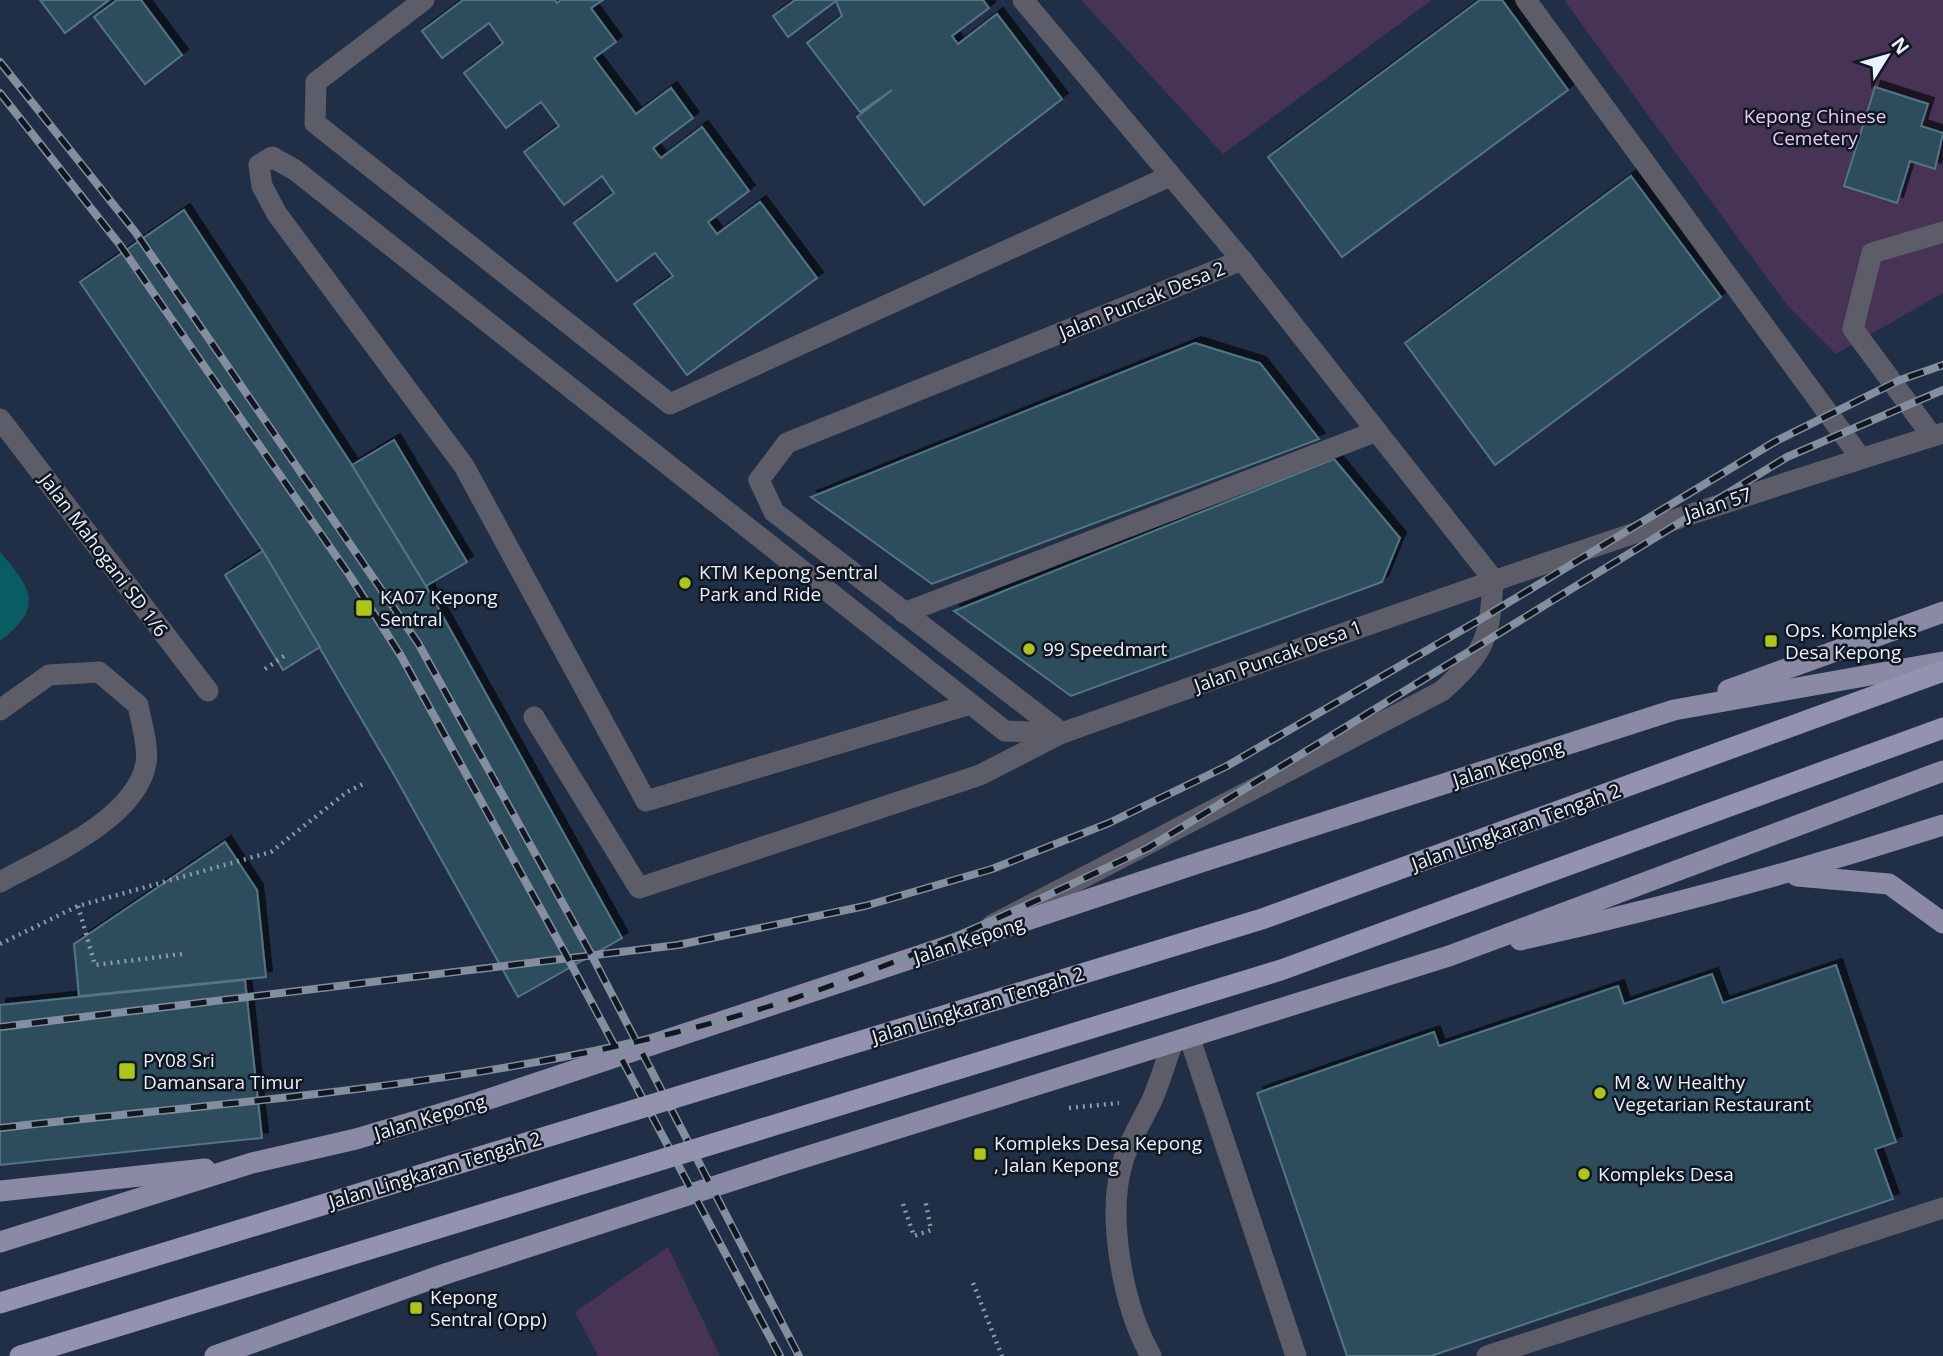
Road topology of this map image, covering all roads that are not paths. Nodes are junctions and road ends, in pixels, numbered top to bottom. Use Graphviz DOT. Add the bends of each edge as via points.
graph roads {
  1 [pos="424,0"];
  2 [pos="1023,0"];
  3 [pos="1526,0"];
  4 [pos="1170,176"];
  5 [pos="1943,233"];
  6 [pos="1242,260"];
  7 [pos="0,419"];
  8 [pos="1377,431"];
  9 [pos="1938,434"];
  10 [pos="1860,457"];
  11 [pos="1493,579"];
  12 [pos="904,612"];
  13 [pos="1943,612"];
  14 [pos="1938,666"];
  15 [pos="208,691"];
  16 [pos="971,704"];
  17 [pos="0,710"];
  18 [pos="1674,710"];
  19 [pos="534,717"];
  20 [pos="1943,728"];
  21 [pos="1062,733"];
  22 [pos="1943,771"];
  23 [pos="1943,825"];
  24 [pos="1787,875"];
  25 [pos="0,882"];
  26 [pos="1943,923"];
  27 [pos="959,943"];
  28 [pos="1448,956"];
  29 [pos="1181,1042"];
  30 [pos="252,1163"];
  31 [pos="0,1191"];
  32 [pos="1943,1209"];
  33 [pos="0,1242"];
  34 [pos="0,1303"];
  35 [pos="20,1356"];
  36 [pos="215,1356"];
  37 [pos="1151,1356"];
  38 [pos="1296,1356"];
  39 [pos="1487,1356"];
  1 -- 4 [label="street" via="316,82 315,123 670,404"];
  2 -- 4 [label="street"];
  3 -- 10 [label="street"];
  4 -- 6 [label="street"];
  5 -- 9 [label="street" via="1872,253 1853,329"];
  6 -- 8 [label="street, Jalan Puncak Desa 2"];
  6 -- 12 [label="street, Jalan Puncak Desa 2" via="787,443 759,481 774,512"];
  7 -- 15 [label="street, Jalan Mahogani SD 1/6"];
  8 -- 11 [label="street, Jalan Puncak Desa 2"];
  8 -- 12 [label="street"];
  9 -- 10 [label="street, Jalan 57"];
  10 -- 11 [label="street, Jalan 57"];
  11 -- 21 [label="street, Jalan Puncak Desa 1"];
  11 -- 27 [label="street" via="1491,625 1472,663 1442,691"];
  12 -- 21 [label="street"];
  13 -- 18 [label="main road"];
  14 -- 18 [label="main road, Jalan Kepong"];
  14 -- 34 [label="highway, Jalan Lingkaran Tengah 2, bridge" via="1262,919"];
  16 -- 16 [label="street" via="295,170 272,157 259,165 262,186 277,214 464,466 646,801"];
  16 -- 21 [label="street" via="1005,731"];
  17 -- 25 [label="street" via="49,675 99,672 138,705 147,763 132,795 96,828"];
  18 -- 27 [label="main road, Jalan Kepong"];
  19 -- 21 [label="street" via="639,888 979,775"];
  20 -- 35 [label="highway, bridge" via="1281,970"];
  22 -- 28 [label="main road"];
  23 -- 24 [label="main road"];
  24 -- 26 [label="main road" via="1889,884"];
  24 -- 28 [label="main road"];
  27 -- 30 [label="main road, Jalan Kepong" via="480,1102 356,1139"];
  28 -- 29 [label="main road"];
  29 -- 36 [label="main road" via="767,1169 445,1274"];
  29 -- 37 [label="street" via="1123,1160 1116,1219 1122,1275 1136,1330"];
  29 -- 38 [label="street"];
  30 -- 31 [label="main road"];
  30 -- 33 [label="main road, Jalan Kepong"];
  32 -- 39 [label="street"];
}
